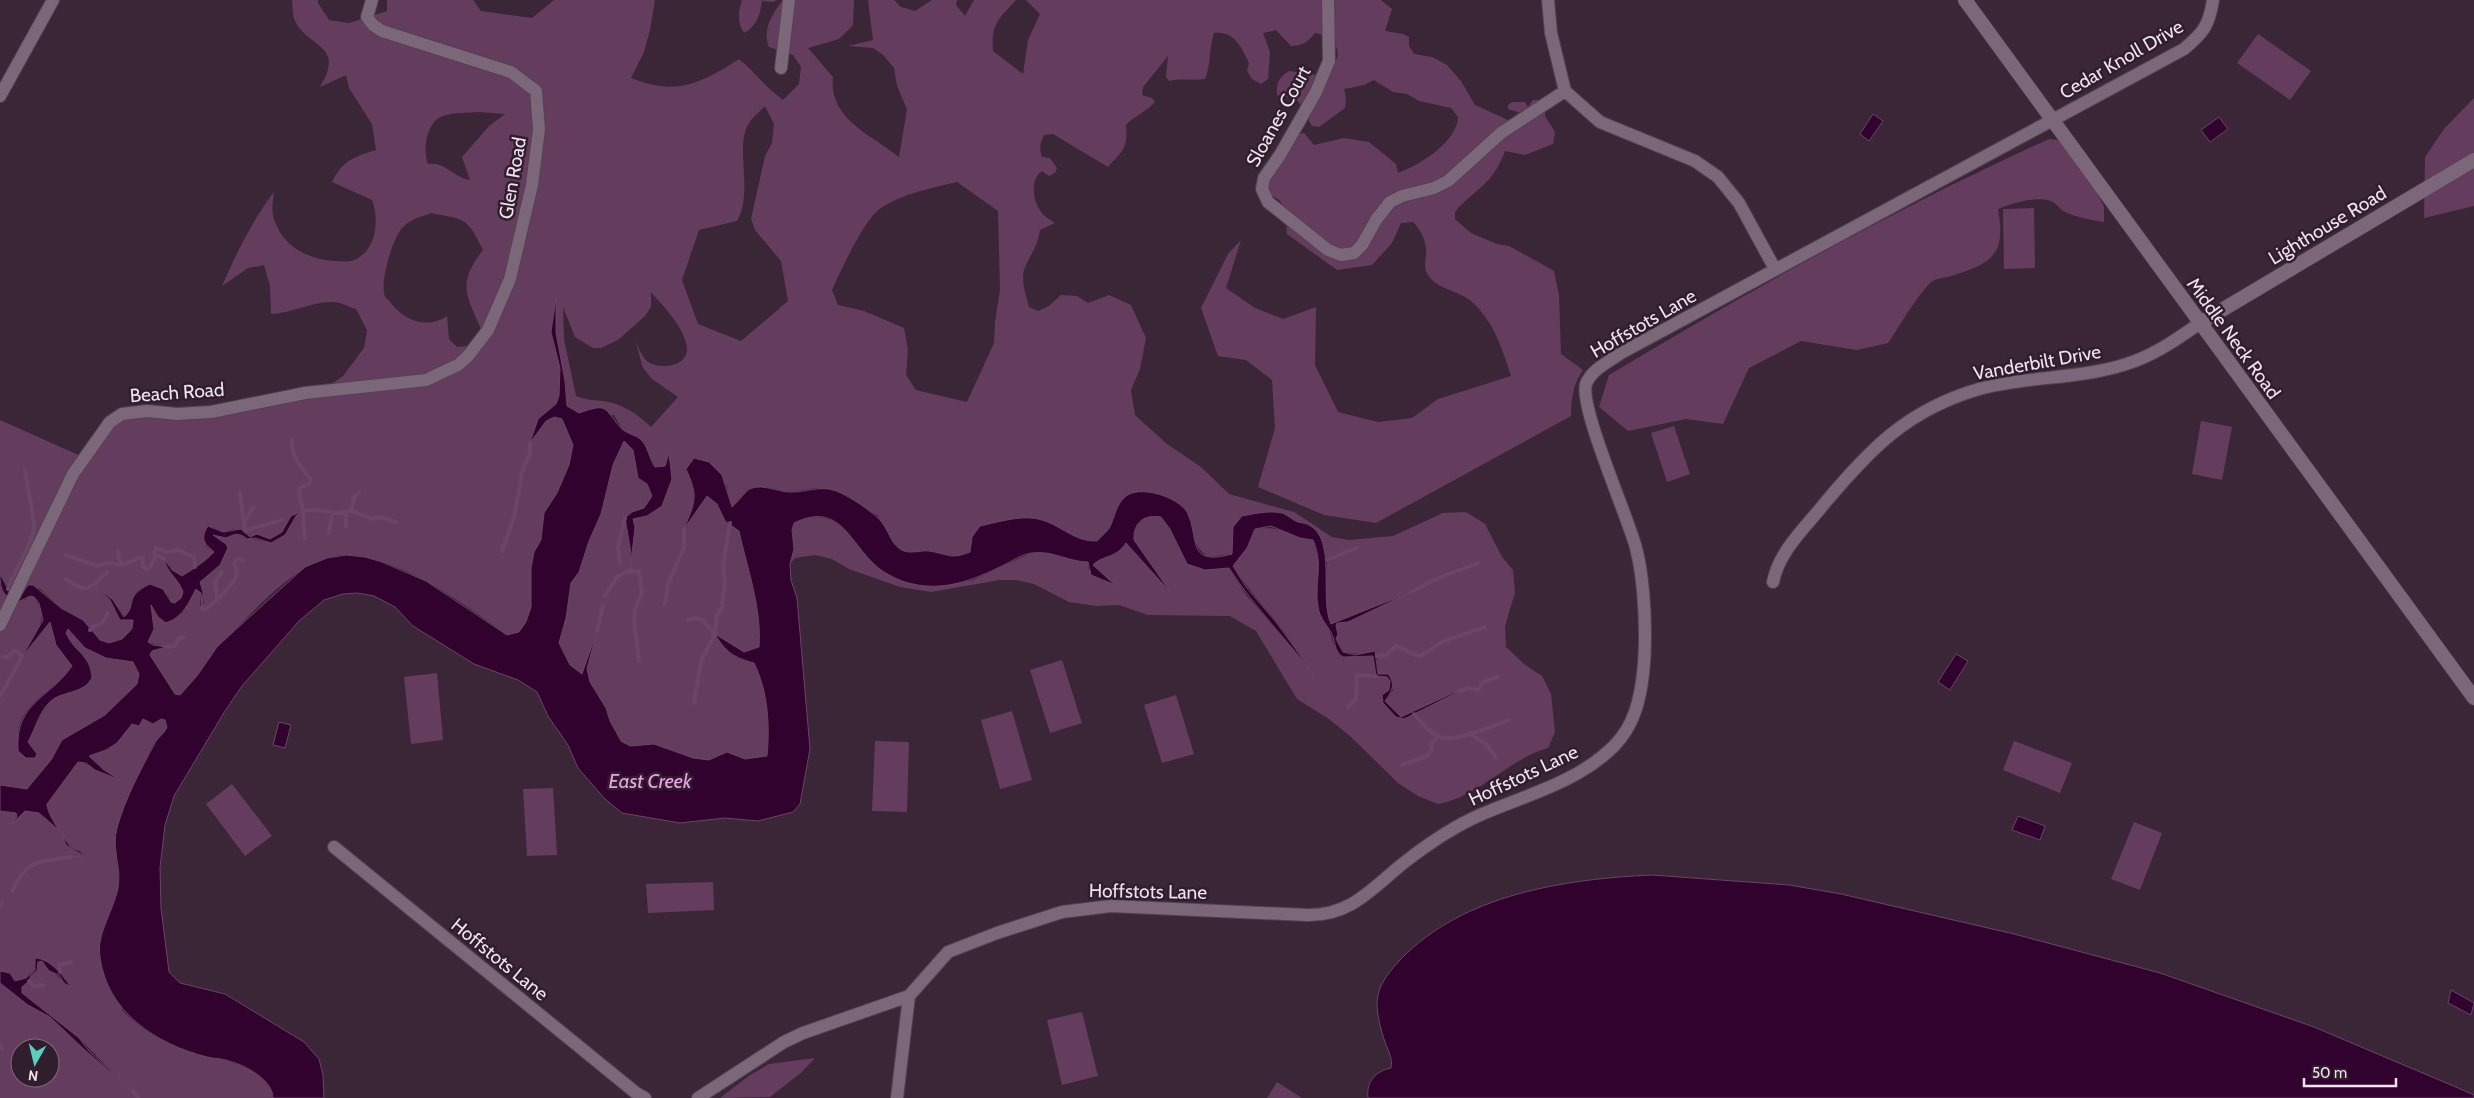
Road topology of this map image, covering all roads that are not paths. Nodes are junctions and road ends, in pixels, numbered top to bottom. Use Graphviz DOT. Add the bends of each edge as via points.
graph roads {
  1 [pos="53,0"];
  2 [pos="372,0"];
  3 [pos="789,0"];
  4 [pos="1328,0"];
  5 [pos="1548,0"];
  6 [pos="1965,0"];
  7 [pos="2213,0"];
  8 [pos="781,68"];
  9 [pos="1565,90"];
  10 [pos="0,96"];
  11 [pos="2053,120"];
  12 [pos="2474,160"];
  13 [pos="1775,269"];
  14 [pos="2200,323"];
  15 [pos="388,383"];
  16 [pos="1773,582"];
  17 [pos="0,624"];
  18 [pos="2474,698"];
  19 [pos="334,847"];
  20 [pos="909,996"];
  21 [pos="646,1098"];
  22 [pos="698,1098"];
  23 [pos="897,1098"];
  1 -- 10 [label="street"];
  2 -- 15 [label="street, Glen Road" via="367,11 368,20 382,31 511,72 536,91 539,129 532,185 510,279 488,330 468,356 438,376"];
  3 -- 8 [label="street"];
  4 -- 9 [label="street, Sloanes Court" via="1329,61 1316,92 1264,178 1262,189 1268,202 1328,250 1342,255 1354,252 1390,202 1448,181 1501,133"];
  5 -- 9 [label="street" via="1551,33"];
  6 -- 11 [label="street, Middle Neck Road"];
  7 -- 11 [label="street, Cedar Knoll Drive" via="2209,23 2200,36 2184,49"];
  9 -- 13 [label="street" via="1600,122 1695,161 1718,177 1740,203"];
  11 -- 13 [label="street, Hoffstots Lane"];
  11 -- 14 [label="street, Middle Neck Road"];
  12 -- 14 [label="street, Lighthouse Road"];
  13 -- 20 [label="street, Hoffstots Lane" via="1621,353 1600,368 1586,384 1592,423 1636,550 1643,605 1644,672 1639,702 1625,732 1602,757 1575,775 1457,826 1410,858 1356,902 1336,913 1325,916 1111,906 1062,912 948,952"];
  14 -- 16 [label="street, Vanderbilt Drive" via="2163,348 2135,361 2105,370 2014,381 1979,389 1906,423 1876,445 1787,549 1776,566"];
  14 -- 18 [label="street, Middle Neck Road"];
  15 -- 17 [label="street, Beach Road" via="305,393 211,412 122,414 110,422 73,474"];
  19 -- 21 [label="street, Hoffstots Lane"];
  20 -- 22 [label="street, Hoffstots Lane" via="784,1042"];
  20 -- 23 [label="street"];
}
